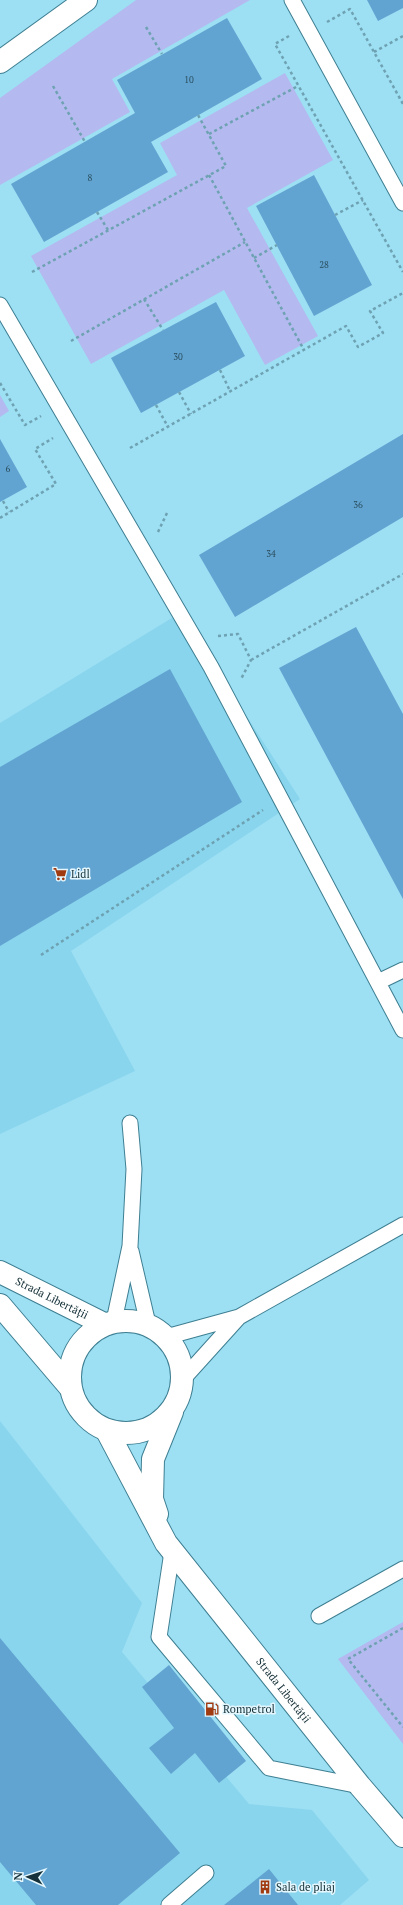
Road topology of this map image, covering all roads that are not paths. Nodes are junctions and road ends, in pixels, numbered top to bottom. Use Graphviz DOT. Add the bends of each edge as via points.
graph roads {
  1 [pos="86,0"];
  2 [pos="292,0"];
  3 [pos="0,62"];
  4 [pos="403,203"];
  5 [pos="0,305"];
  6 [pos="403,970"];
  7 [pos="378,982"];
  8 [pos="403,1030"];
  9 [pos="130,1123"];
  10 [pos="403,1225"];
  11 [pos="130,1246"];
  12 [pos="0,1272"];
  13 [pos="0,1305"];
  14 [pos="239,1317"];
  15 [pos="109,1323"];
  16 [pos="148,1324"];
  17 [pos="166,1337"];
  18 [pos="182,1379"];
  19 [pos="69,1386"];
  20 [pos="174,1408"];
  21 [pos="107,1431"];
  22 [pos="169,1548"];
  23 [pos="403,1569"];
  24 [pos="319,1616"];
  25 [pos="360,1786"];
  26 [pos="403,1836"];
  27 [pos="206,1873"];
  28 [pos="169,1905"];
  1 -- 3 [label="main road"];
  2 -- 4 [label="lane"];
  5 -- 7 [label="lane" via="211,667"];
  6 -- 7 [label="lane"];
  7 -- 8 [label="lane"];
  9 -- 11 [label="lane" via="134,1169"];
  10 -- 14 [label="lane"];
  11 -- 15 [label="lane"];
  11 -- 16 [label="lane"];
  12 -- 15 [label="main road, Strada Libertății"];
  13 -- 19 [label="main road"];
  14 -- 17 [label="lane"];
  14 -- 18 [label="lane"];
  15 -- 16 [label="main road" via="131,1320"];
  15 -- 19 [label="main road" via="84,1339 72,1360"];
  16 -- 17 [label="main road"];
  17 -- 18 [label="main road" via="178,1356"];
  18 -- 20 [label="main road" via="180,1394"];
  19 -- 21 [label="main road" via="76,1405 89,1421"];
  20 -- 21 [label="main road" via="156,1426 132,1434"];
  20 -- 22 [label="main road, Strada Libertății" via="153,1459 152,1499"];
  21 -- 22 [label="main road, Strada Libertății"];
  22 -- 25 [label="main road, Strada Libertății"];
  22 -- 25 [label="lane" via="159,1637 269,1768"];
  23 -- 24 [label="lane"];
  25 -- 26 [label="main road, Strada Libertății"];
  27 -- 28 [label="lane"];
}
